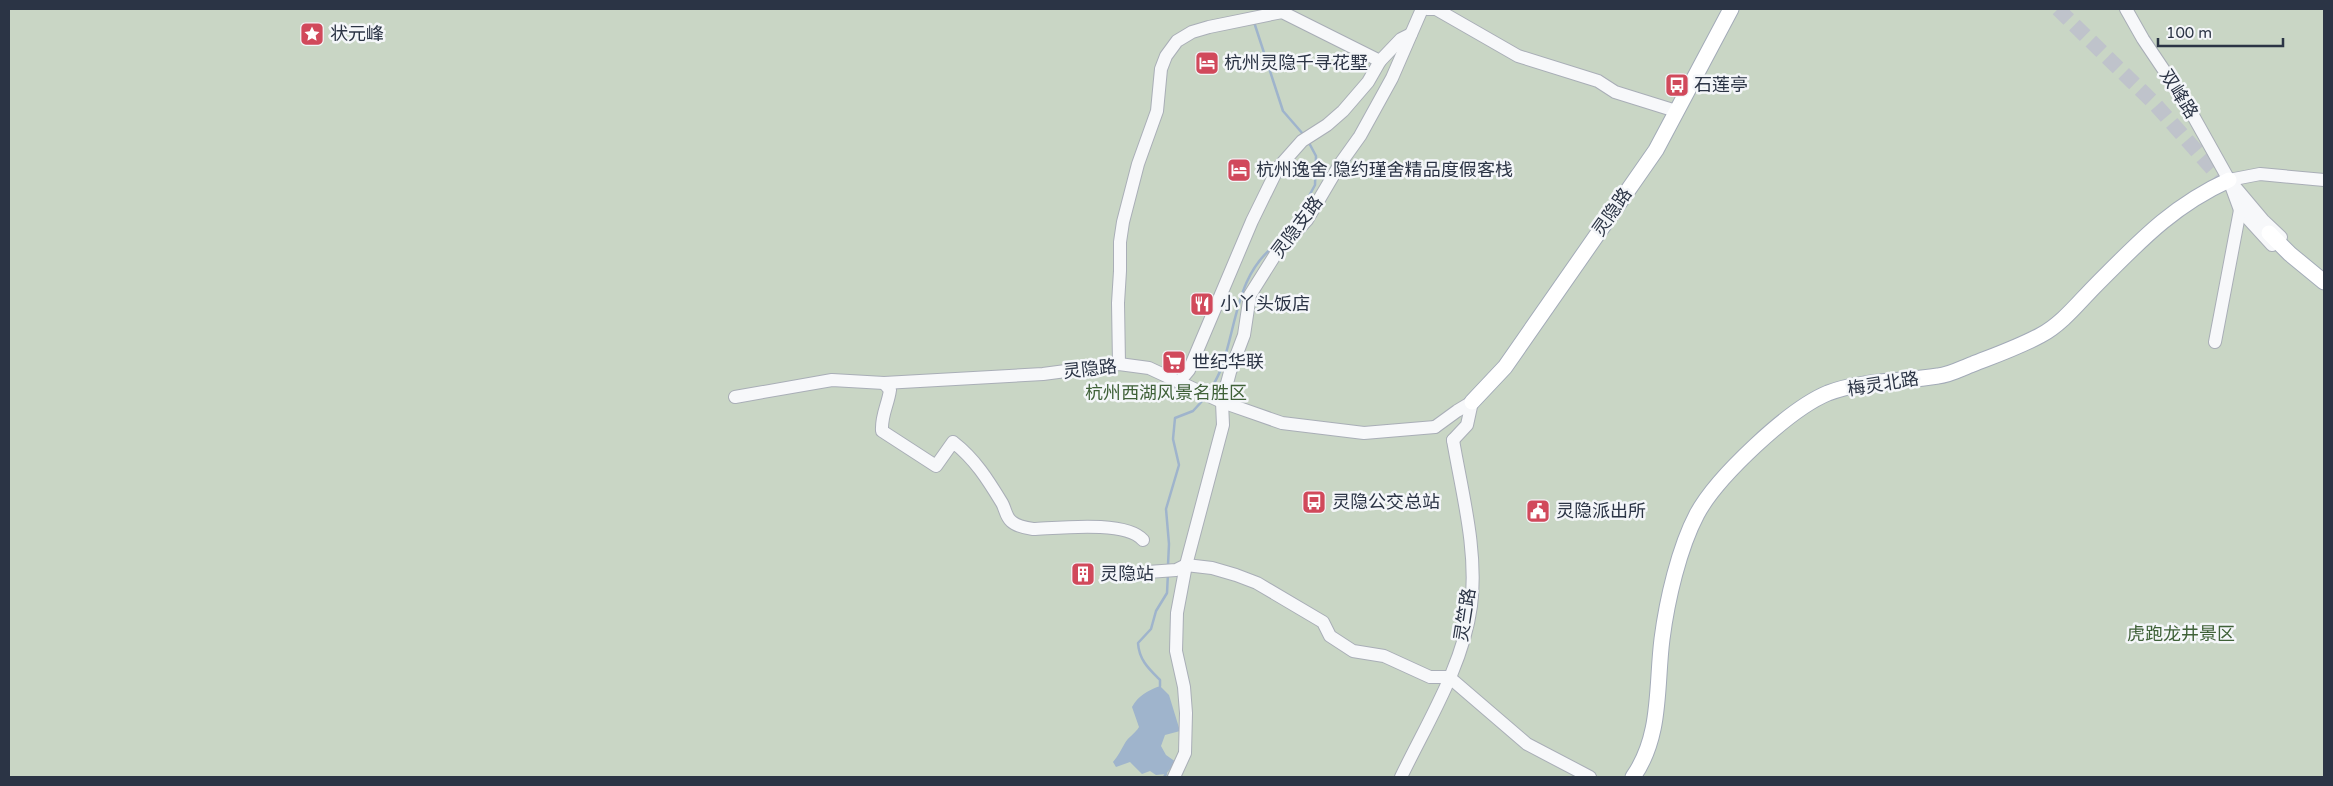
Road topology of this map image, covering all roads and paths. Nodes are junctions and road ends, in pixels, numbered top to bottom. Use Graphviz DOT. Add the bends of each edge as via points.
graph roads {
  1 [pos="1422,9"];
  2 [pos="1427,9"];
  3 [pos="1731,9"];
  4 [pos="2126,9"];
  5 [pos="1411,34"];
  6 [pos="1380,61"];
  7 [pos="1676,111"];
  8 [pos="2229,180"];
  9 [pos="2324,180"];
  10 [pos="2240,210"];
  11 [pos="2269,233"];
  12 [pos="2324,274"];
  13 [pos="2324,282"];
  14 [pos="2324,289"];
  15 [pos="2215,342"];
  16 [pos="1119,364"];
  17 [pos="1180,382"];
  18 [pos="884,383"];
  19 [pos="735,397"];
  20 [pos="1219,400"];
  21 [pos="1472,402"];
  22 [pos="1435,427"];
  23 [pos="1453,440"];
  24 [pos="1143,540"];
  25 [pos="1186,566"];
  26 [pos="1148,572"];
  27 [pos="1449,677"];
  28 [pos="1174,777"];
  29 [pos="1401,777"];
  30 [pos="1590,777"];
  31 [pos="1633,777"];
  1 -- 5 [label="street, 灵隐支路"];
  2 -- 7 [label="street" via="1436,9 1518,56 1598,81 1615,92"];
  3 -- 7 [label="main road, 灵隐路"];
  4 -- 8 [label="street, 双峰路" via="2186,103"];
  5 -- 6 [label="street" via="1401,39"];
  5 -- 20 [label="street, 灵隐支路" via="1392,78 1360,136 1307,220 1277,252 1250,295 1244,335"];
  6 -- 16 [label="street" via="1282,12 1192,32 1177,41 1161,69 1157,111 1122,222"];
  6 -- 17 [label="street" via="1368,82 1343,111 1307,138 1278,168 1189,370"];
  7 -- 21 [label="main road, 灵隐路" via="1656,150 1510,360"];
  8 -- 9 [label="street, 梅灵北路" via="2260,174"];
  8 -- 10 [label="street"];
  8 -- 12 [label="street" via="2263,220"];
  8 -- 31 [label="main road, 梅灵北路" via="2182,205 2153,229 2044,334 1941,376 1865,384 1828,394 1787,418 1719,481 1697,514 1680,556 1662,637 1655,725"];
  10 -- 14 [label="street" via="2270,243"];
  10 -- 15 [label="street"];
  11 -- 13 [label="main road"];
  16 -- 17 [label="street, 灵隐路" via="1149,368"];
  16 -- 18 [label="street, 灵隐路" via="1043,374"];
  17 -- 20 [label="street, 灵隐路"];
  18 -- 19 [label="street, 灵隐路" via="832,380"];
  18 -- 24 [label="street" via="890,390 883,412 882,431 936,466 953,442 970,455 1004,505 1010,521 1033,529 1104,527 1130,532"];
  20 -- 22 [label="street, 灵隐路" via="1282,423 1364,433"];
  20 -- 25 [label="street, 灵隐支路" via="1223,425"];
  21 -- 22 [label="street"];
  21 -- 23 [label="street" via="1467,425"];
  22 -- 23 [label="street"];
  23 -- 27 [label="street, 灵竺路" via="1472,552 1471,606"];
  25 -- 26 [label="street"];
  25 -- 27 [label="street" via="1212,568 1257,583 1323,622 1330,636 1354,651 1384,656 1430,678"];
  25 -- 28 [label="street, 灵隐支路" via="1177,613 1176,651 1184,687 1185,753"];
  27 -- 29 [label="street, 灵竺路"];
  27 -- 30 [label="street" via="1527,744"];
}
